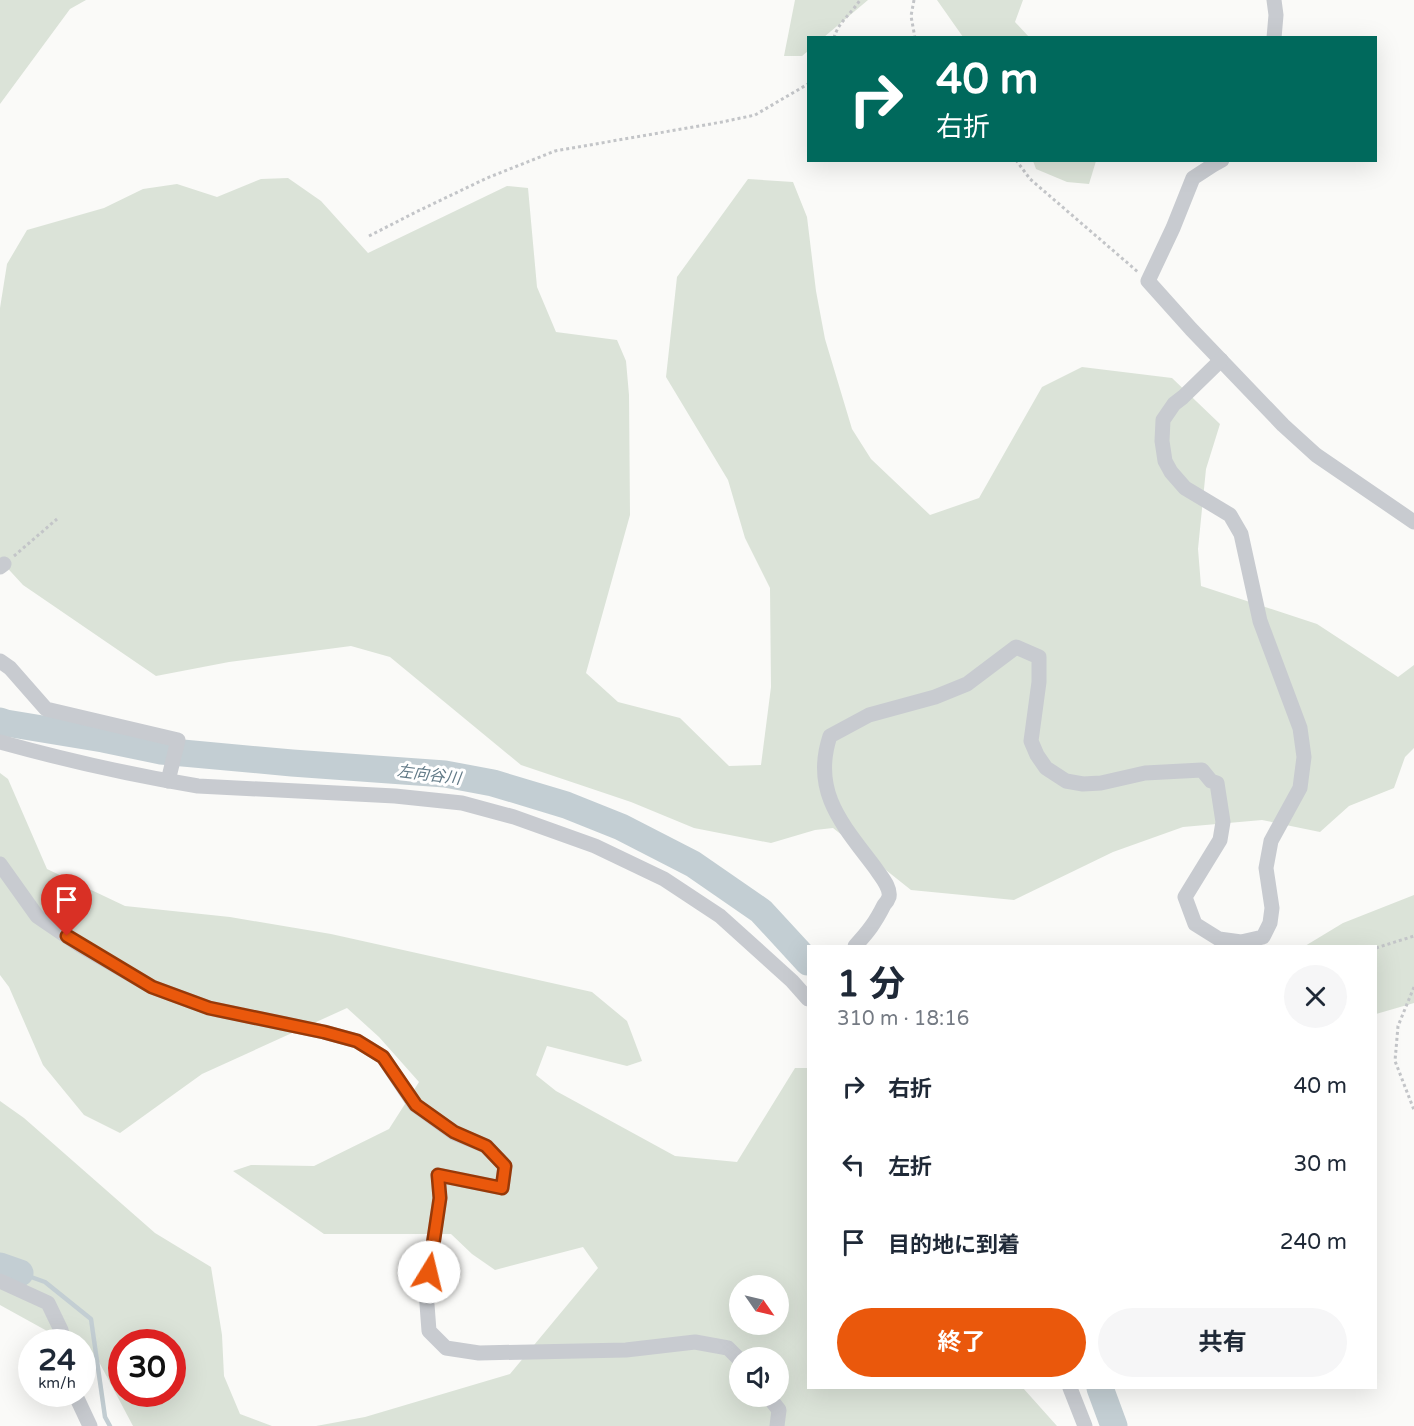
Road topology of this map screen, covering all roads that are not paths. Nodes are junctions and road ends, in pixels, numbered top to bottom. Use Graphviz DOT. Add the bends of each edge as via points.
graph roads {
  1 [pos="1274,0"];
  2 [pos="1274,36"];
  3 [pos="1218,162"];
  4 [pos="1221,360"];
  5 [pos="1414,522"];
  6 [pos="0,661"];
  7 [pos="0,742"];
  8 [pos="168,781"];
  9 [pos="0,864"];
  10 [pos="856,945"];
  11 [pos="807,997"];
  12 [pos="0,1281"];
  13 [pos="61,1329"];
  14 [pos="729,1349"];
  15 [pos="1070,1389"];
  16 [pos="81,1407"];
  17 [pos="777,1407"];
  18 [pos="90,1426"];
  19 [pos="777,1426"];
  20 [pos="1085,1426"];
  1 -- 2 [label="street"];
  3 -- 4 [label="street" via="1193,178 1148,281"];
  4 -- 5 [label="street" via="1316,455"];
  4 -- 10 [label="street" via="1174,404 1163,420 1162,441 1171,472 1185,488 1230,515 1241,534 1260,621 1300,728 1304,757 1300,788 1271,841 1266,868 1272,908 1263,937 1241,942 1219,939 1195,924 1185,897 1220,840 1223,822 1217,783 1202,770 1146,773 1083,784 1066,781 1046,768 1031,741 1039,657 1016,648 967,684 869,715 830,736 825,751 825,779 830,801 887,884 889,897 872,927"];
  6 -- 8 [label="street" via="46,709 178,740"];
  7 -- 8 [label="street"];
  8 -- 11 [label="street" via="198,786 395,796 462,803 514,817 595,846 664,879 720,916"];
  9 -- 14 [label="street" via="37,916 152,987 209,1008 357,1041 383,1057 416,1105 454,1132 486,1146 505,1166 502,1188 438,1175 440,1198 426,1291 429,1331 442,1346 478,1353 626,1350 695,1342"];
  12 -- 13 [label="street" via="48,1303"];
  15 -- 20 [label="street"];
  16 -- 18 [label="street"];
  17 -- 19 [label="street"];
}
